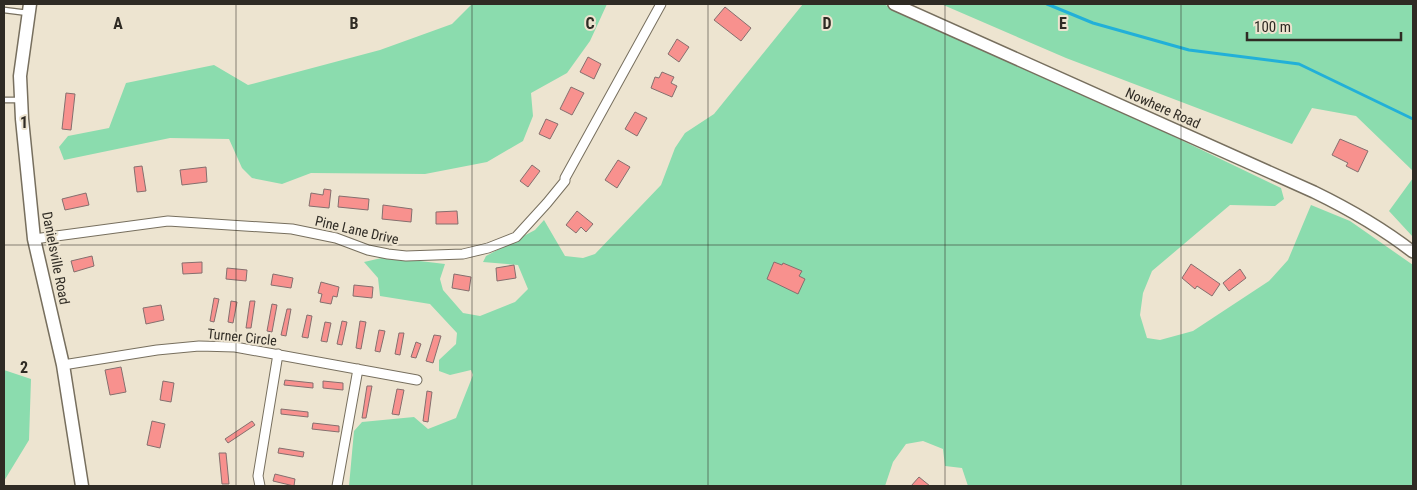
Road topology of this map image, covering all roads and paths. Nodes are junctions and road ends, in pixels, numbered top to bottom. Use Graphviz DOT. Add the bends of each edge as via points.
graph roads {
  1 [pos="660,4"];
  2 [pos="894,4"];
  3 [pos="30,8"];
  4 [pos="4,10"];
  5 [pos="4,100"];
  6 [pos="21,100"];
  7 [pos="34,239"];
  8 [pos="1413,252"];
  9 [pos="278,354"];
  10 [pos="63,365"];
  11 [pos="358,369"];
  12 [pos="416,380"];
  13 [pos="82,486"];
  14 [pos="260,486"];
  15 [pos="337,486"];
  1 -- 7 [label="street, Pine Lane Drive" via="565,181 516,237 488,248 463,254 397,255 292,229 168,221"];
  2 -- 8 [label="street, Nowhere Road" via="1323,196 1377,226"];
  3 -- 4 [label="lane"];
  3 -- 6 [label="main road, Danielsville Road" via="20,76"];
  5 -- 6 [label="lane"];
  6 -- 7 [label="main road, Danielsville Road"];
  7 -- 10 [label="main road, Danielsville Road"];
  9 -- 10 [label="street, Turner Circle" via="235,347 199,346"];
  9 -- 11 [label="street, Turner Circle"];
  9 -- 14 [label="street" via="258,476"];
  10 -- 13 [label="main road, Danielsville Road"];
  11 -- 12 [label="street, Turner Circle"];
  11 -- 15 [label="street"];
}
